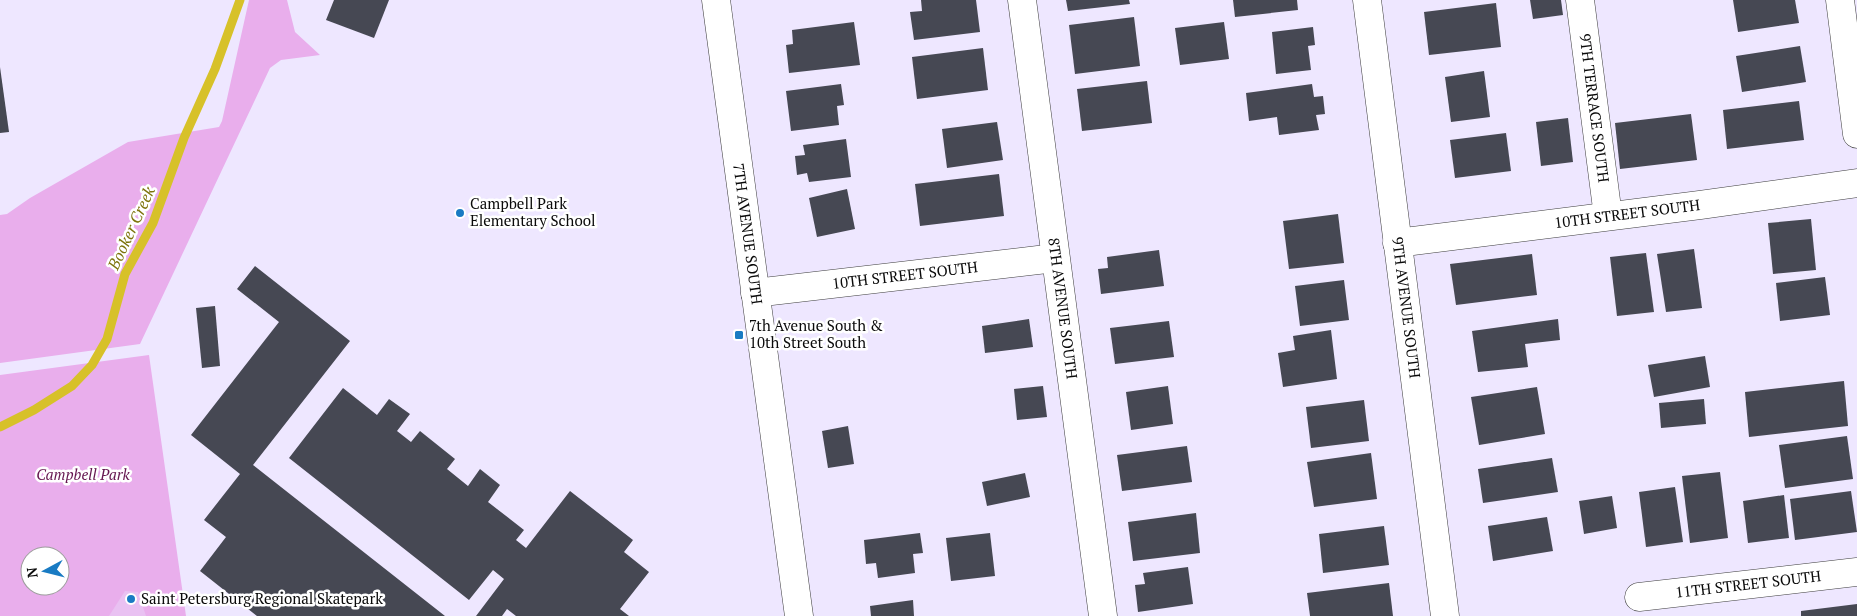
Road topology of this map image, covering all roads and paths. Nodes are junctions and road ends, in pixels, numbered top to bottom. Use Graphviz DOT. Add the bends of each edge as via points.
graph roads {
  1 [pos="716,0"];
  2 [pos="1022,0"];
  3 [pos="1367,0"];
  4 [pos="1580,0"];
  5 [pos="1840,0"];
  6 [pos="1857,134"];
  7 [pos="1857,183"];
  8 [pos="1608,216"];
  9 [pos="1397,243"];
  10 [pos="1055,258"];
  11 [pos="755,293"];
  12 [pos="1857,572"];
  13 [pos="1640,597"];
  14 [pos="799,616"];
  15 [pos="1103,616"];
  16 [pos="1446,616"];
  1 -- 11 [label="street, 7TH AVENUE SOUTH"];
  2 -- 10 [label="street, 8TH AVENUE SOUTH"];
  3 -- 9 [label="street, 9TH AVENUE SOUTH"];
  4 -- 8 [label="street, 9TH TERRACE SOUTH"];
  5 -- 6 [label="street"];
  7 -- 8 [label="street, 10TH STREET SOUTH"];
  8 -- 9 [label="street, 10TH STREET SOUTH"];
  9 -- 16 [label="street, 9TH AVENUE SOUTH"];
  10 -- 11 [label="street, 10TH STREET SOUTH"];
  10 -- 15 [label="street, 8TH AVENUE SOUTH"];
  11 -- 14 [label="street, 7TH AVENUE SOUTH"];
  12 -- 13 [label="street, 11TH STREET SOUTH"];
}
